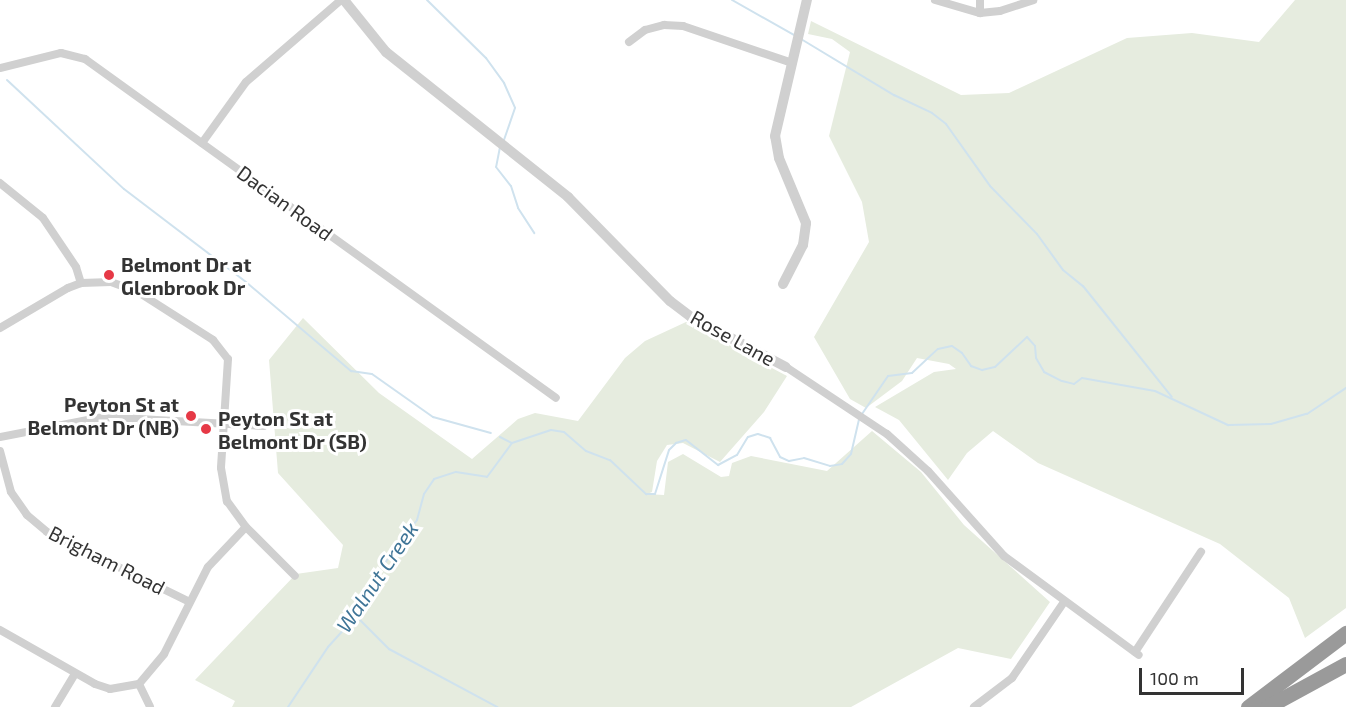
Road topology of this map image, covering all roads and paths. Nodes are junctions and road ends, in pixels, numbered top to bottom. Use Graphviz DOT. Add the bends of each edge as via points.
graph roads {
  1 [pos="342,0"];
  2 [pos="807,0"];
  3 [pos="935,0"];
  4 [pos="981,0"];
  5 [pos="1033,0"];
  6 [pos="980,13"];
  7 [pos="629,42"];
  8 [pos="792,63"];
  9 [pos="0,68"];
  10 [pos="202,143"];
  11 [pos="0,183"];
  12 [pos="81,283"];
  13 [pos="783,284"];
  14 [pos="0,328"];
  15 [pos="786,367"];
  16 [pos="556,398"];
  17 [pos="224,423"];
  18 [pos="264,426"];
  19 [pos="0,437"];
  20 [pos="0,451"];
  21 [pos="246,527"];
  22 [pos="1201,552"];
  23 [pos="295,576"];
  24 [pos="188,601"];
  25 [pos="1064,602"];
  26 [pos="0,630"];
  27 [pos="1346,633"];
  28 [pos="1346,664"];
  29 [pos="75,674"];
  30 [pos="139,684"];
  31 [pos="977,706"];
  32 [pos="55,707"];
  33 [pos="150,707"];
  34 [pos="1248,707"];
  35 [pos="1268,707"];
  1 -- 10 [label="street" via="246,82"];
  1 -- 15 [label="street, Rose Lane" via="378,45 568,197 670,301 691,317"];
  2 -- 8 [label="street"];
  3 -- 6 [label="street"];
  4 -- 6 [label="street"];
  5 -- 6 [label="street"];
  7 -- 8 [label="street" via="645,30 683,26"];
  8 -- 13 [label="street" via="776,143 803,209 806,228 803,245"];
  9 -- 10 [label="street, Dacian Road" via="61,53 77,55"];
  10 -- 16 [label="street, Dacian Road"];
  11 -- 12 [label="street" via="43,218"];
  12 -- 14 [label="street"];
  12 -- 17 [label="street" via="111,282 138,292 223,349 228,366"];
  15 -- 25 [label="street, Rose Lane" via="872,423 914,456 1004,556"];
  17 -- 18 [label="street"];
  17 -- 19 [label="street" via="103,417"];
  17 -- 21 [label="street" via="223,488"];
  20 -- 24 [label="street, Brigham Road" via="11,492 40,526"];
  21 -- 23 [label="street"];
  21 -- 24 [label="street" via="208,567"];
  22 -- 25 [label="street, Rose Lane" via="1137,654"];
  24 -- 30 [label="street" via="164,654"];
  25 -- 31 [label="street" via="1012,678"];
  26 -- 29 [label="street"];
  27 -- 34 [label="highway"];
  28 -- 35 [label="highway"];
  29 -- 30 [label="street" via="110,689"];
  29 -- 32 [label="street"];
  30 -- 33 [label="street"];
}
